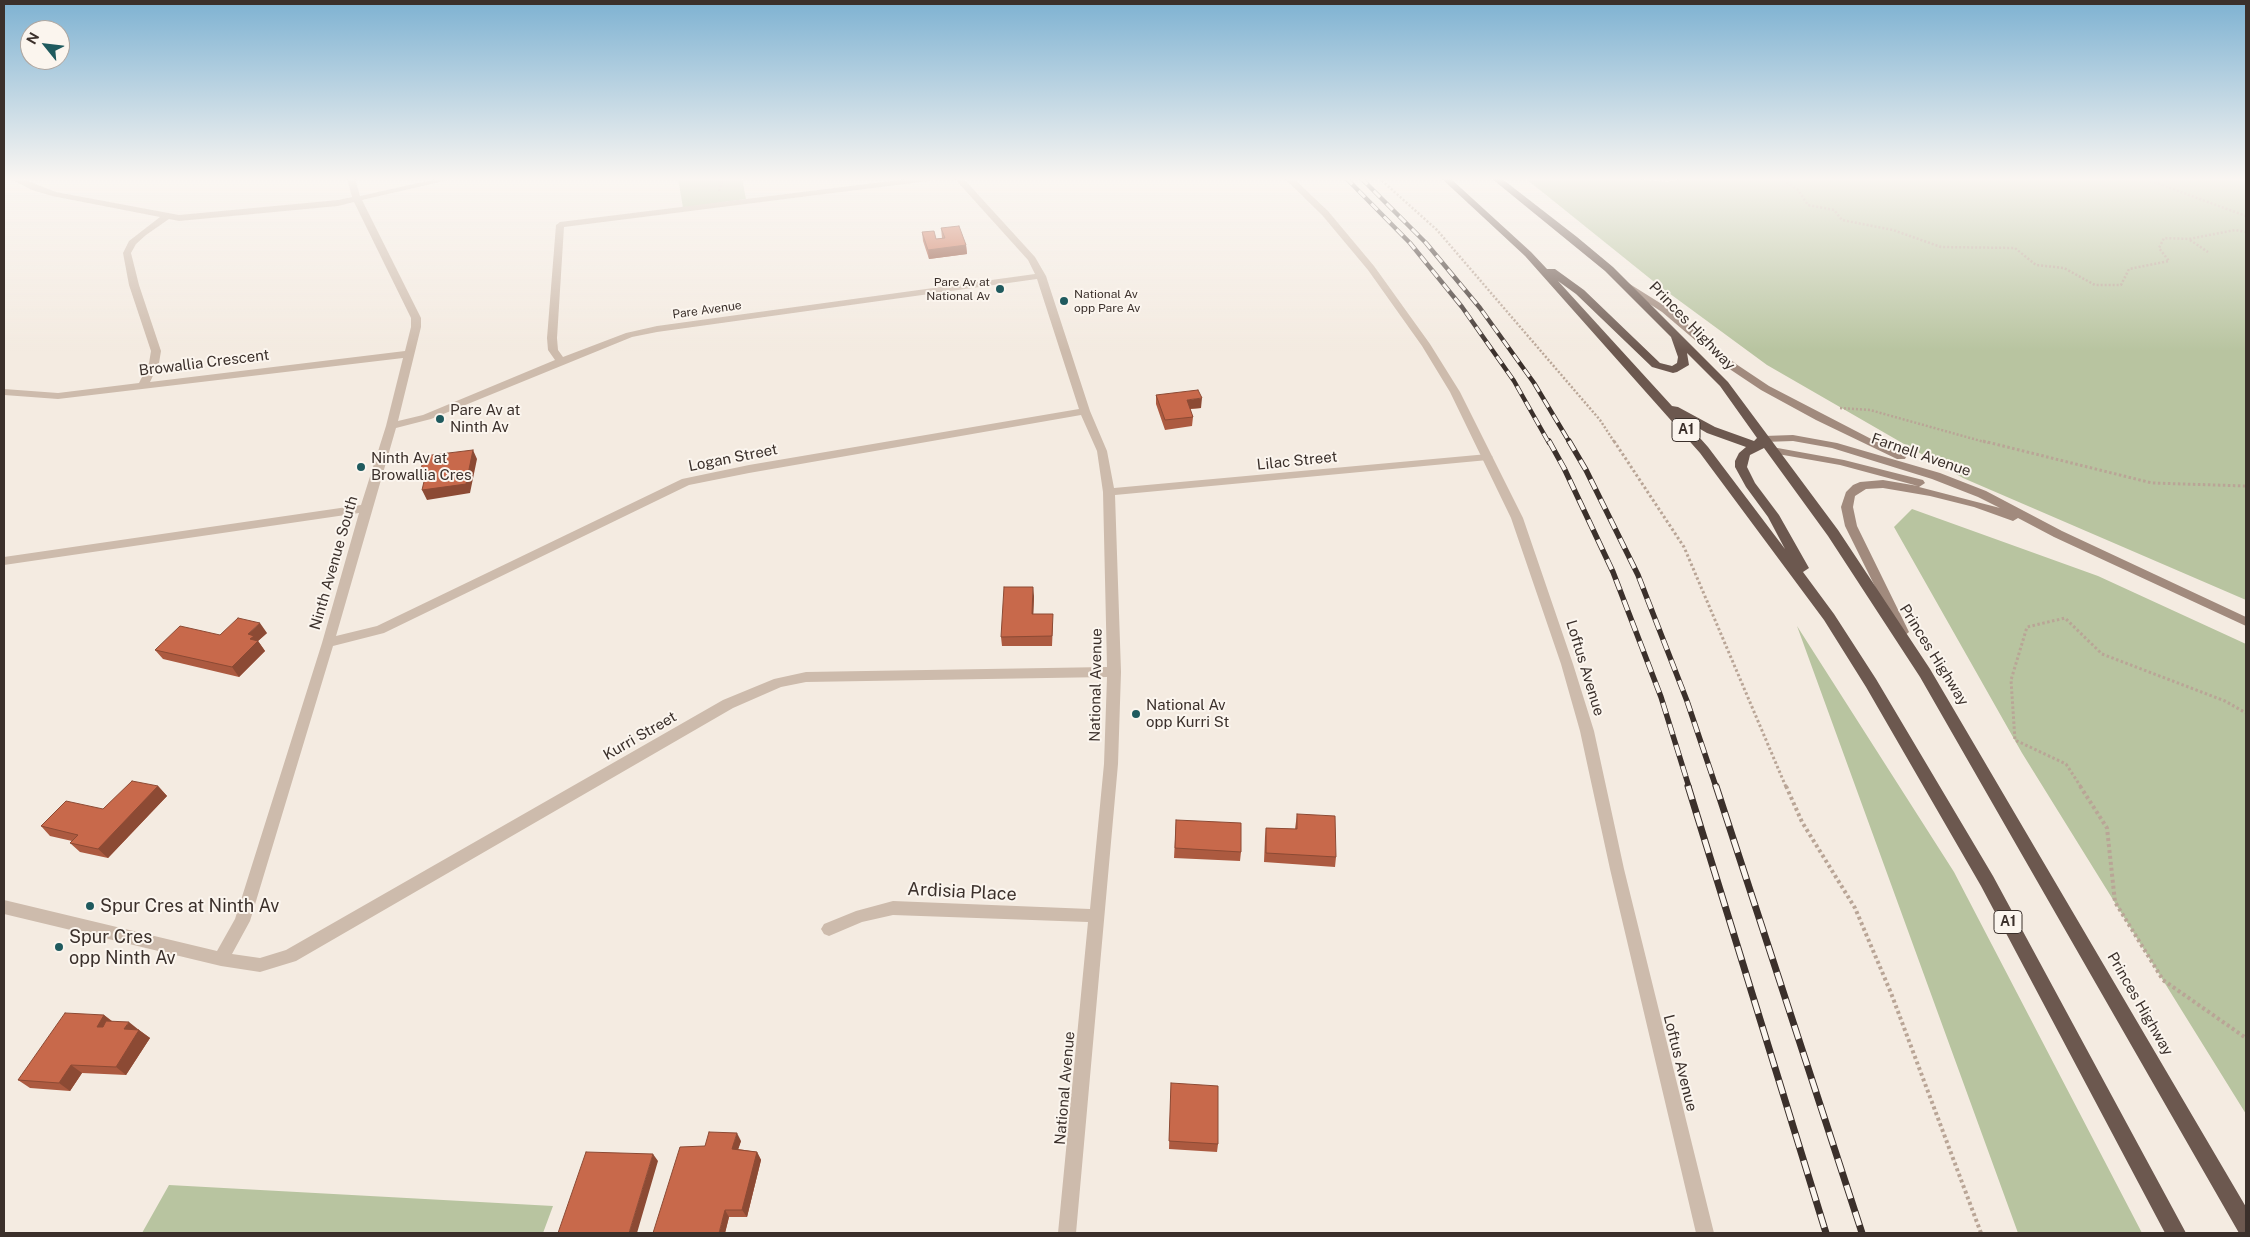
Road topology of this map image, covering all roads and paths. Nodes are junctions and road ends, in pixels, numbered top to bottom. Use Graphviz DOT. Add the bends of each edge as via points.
graph roads {
  1 [pos="139,236"];
  2 [pos="375,236"];
  3 [pos="559,236"];
  4 [pos="1011,236"];
  5 [pos="1344,236"];
  6 [pos="1442,236"];
  7 [pos="1508,236"];
  8 [pos="1569,236"];
  9 [pos="1909,236"];
  10 [pos="2206,236"];
  11 [pos="2189,239"];
  12 [pos="2208,252"];
  13 [pos="1528,254"];
  14 [pos="1041,276"];
  15 [pos="1625,284"];
  16 [pos="1672,331"];
  17 [pos="408,354"];
  18 [pos="561,361"];
  19 [pos="143,385"];
  20 [pos="4,392"];
  21 [pos="1654,392"];
  22 [pos="1085,412"];
  23 [pos="1820,418"];
  24 [pos="391,426"];
  25 [pos="1763,445"];
  26 [pos="1488,457"];
  27 [pos="1963,486"];
  28 [pos="2246,486"];
  29 [pos="1109,492"];
  30 [pos="1983,506"];
  31 [pos="366,508"];
  32 [pos="2058,534"];
  33 [pos="4,561"];
  34 [pos="1829,617"];
  35 [pos="2246,622"];
  36 [pos="328,642"];
  37 [pos="1114,672"];
  38 [pos="1924,673"];
  39 [pos="2246,713"];
  40 [pos="4,907"];
  41 [pos="1097,916"];
  42 [pos="829,929"];
  43 [pos="221,959"];
  44 [pos="2246,1038"];
  45 [pos="2246,1226"];
  46 [pos="1067,1233"];
  47 [pos="1705,1233"];
  48 [pos="1981,1233"];
  49 [pos="2176,1233"];
  1 -- 19 [label="street" via="127,253 156,351"];
  2 -- 17 [label="street, Ninth Avenue South" via="416,318"];
  3 -- 18 [label="street" via="552,338 553,350"];
  4 -- 14 [label="street, National Avenue" via="1032,259"];
  5 -- 26 [label="street, Loftus Avenue" via="1403,311 1455,392"];
  6 -- 48 [label="path" via="1600,420 1684,547 1802,822 1855,908 1891,993"];
  7 -- 13 [label="highway, A1"];
  8 -- 15 [label="highway, Princes Highway"];
  9 -- 11 [label="path" via="1941,247 2015,248 2036,265 2064,268 2095,285 2121,285 2129,269 2169,260 2159,248 2164,238"];
  10 -- 11 [label="path"];
  11 -- 12 [label="path"];
  13 -- 16 [label="highway" via="1580,292 1652,363 1673,370 1682,367 1684,362"];
  13 -- 21 [label="highway, A1"];
  14 -- 18 [label="street, Pare Avenue" via="658,329 629,335"];
  14 -- 22 [label="street, National Avenue"];
  15 -- 16 [label="highway, Princes Highway"];
  15 -- 23 [label="main road" via="1665,310 1738,370"];
  16 -- 25 [label="highway, Princes Highway" via="1724,384"];
  17 -- 19 [label="street, Browallia Crescent"];
  17 -- 24 [label="street, Ninth Avenue South"];
  18 -- 24 [label="street, Pare Avenue" via="427,417"];
  19 -- 20 [label="street, Browallia Crescent" via="58,396"];
  21 -- 25 [label="highway" via="1696,422 1729,438"];
  21 -- 34 [label="highway, A1" via="1704,450"];
  22 -- 29 [label="street, National Avenue" via="1102,451"];
  22 -- 36 [label="street, Logan Street" via="686,482 380,630"];
  23 -- 27 [label="main road"];
  23 -- 28 [label="path" via="1836,407 1870,410 2026,453 2152,483"];
  24 -- 31 [label="street, Ninth Avenue South"];
  25 -- 27 [label="main road, Farnell Avenue" via="1793,438 1841,447"];
  25 -- 30 [label="main road, Farnell Avenue" via="1878,471"];
  25 -- 34 [label="highway" via="1742,458 1743,472 1782,530"];
  25 -- 38 [label="highway, Princes Highway" via="1855,565"];
  26 -- 29 [label="street, Lilac Street"];
  26 -- 47 [label="street, Loftus Avenue" via="1517,518 1587,731"];
  27 -- 32 [label="main road, Farnell Avenue"];
  29 -- 37 [label="street, National Avenue"];
  30 -- 32 [label="main road, Farnell Avenue"];
  30 -- 38 [label="main road" via="1883,484 1860,486 1848,498 1851,526"];
  31 -- 33 [label="street"];
  31 -- 36 [label="street, Ninth Avenue South"];
  32 -- 35 [label="main road, Farnell Avenue"];
  34 -- 49 [label="highway, A1" via="1987,882"];
  36 -- 43 [label="street, Ninth Avenue South" via="242,921"];
  37 -- 41 [label="street, National Avenue" via="1111,764"];
  37 -- 43 [label="street, Kurri Street" via="806,677 779,683 728,704 290,956 260,965"];
  38 -- 45 [label="highway, Princes Highway"];
  39 -- 44 [label="path" via="2225,701 2102,654 2065,618 2027,627 2011,680 2015,740 2066,764 2107,828 2115,902 2164,980"];
  40 -- 43 [label="street, Kurri Street"];
  41 -- 42 [label="street, Ardisia Place" via="893,908"];
  41 -- 46 [label="street, National Avenue"];
}
